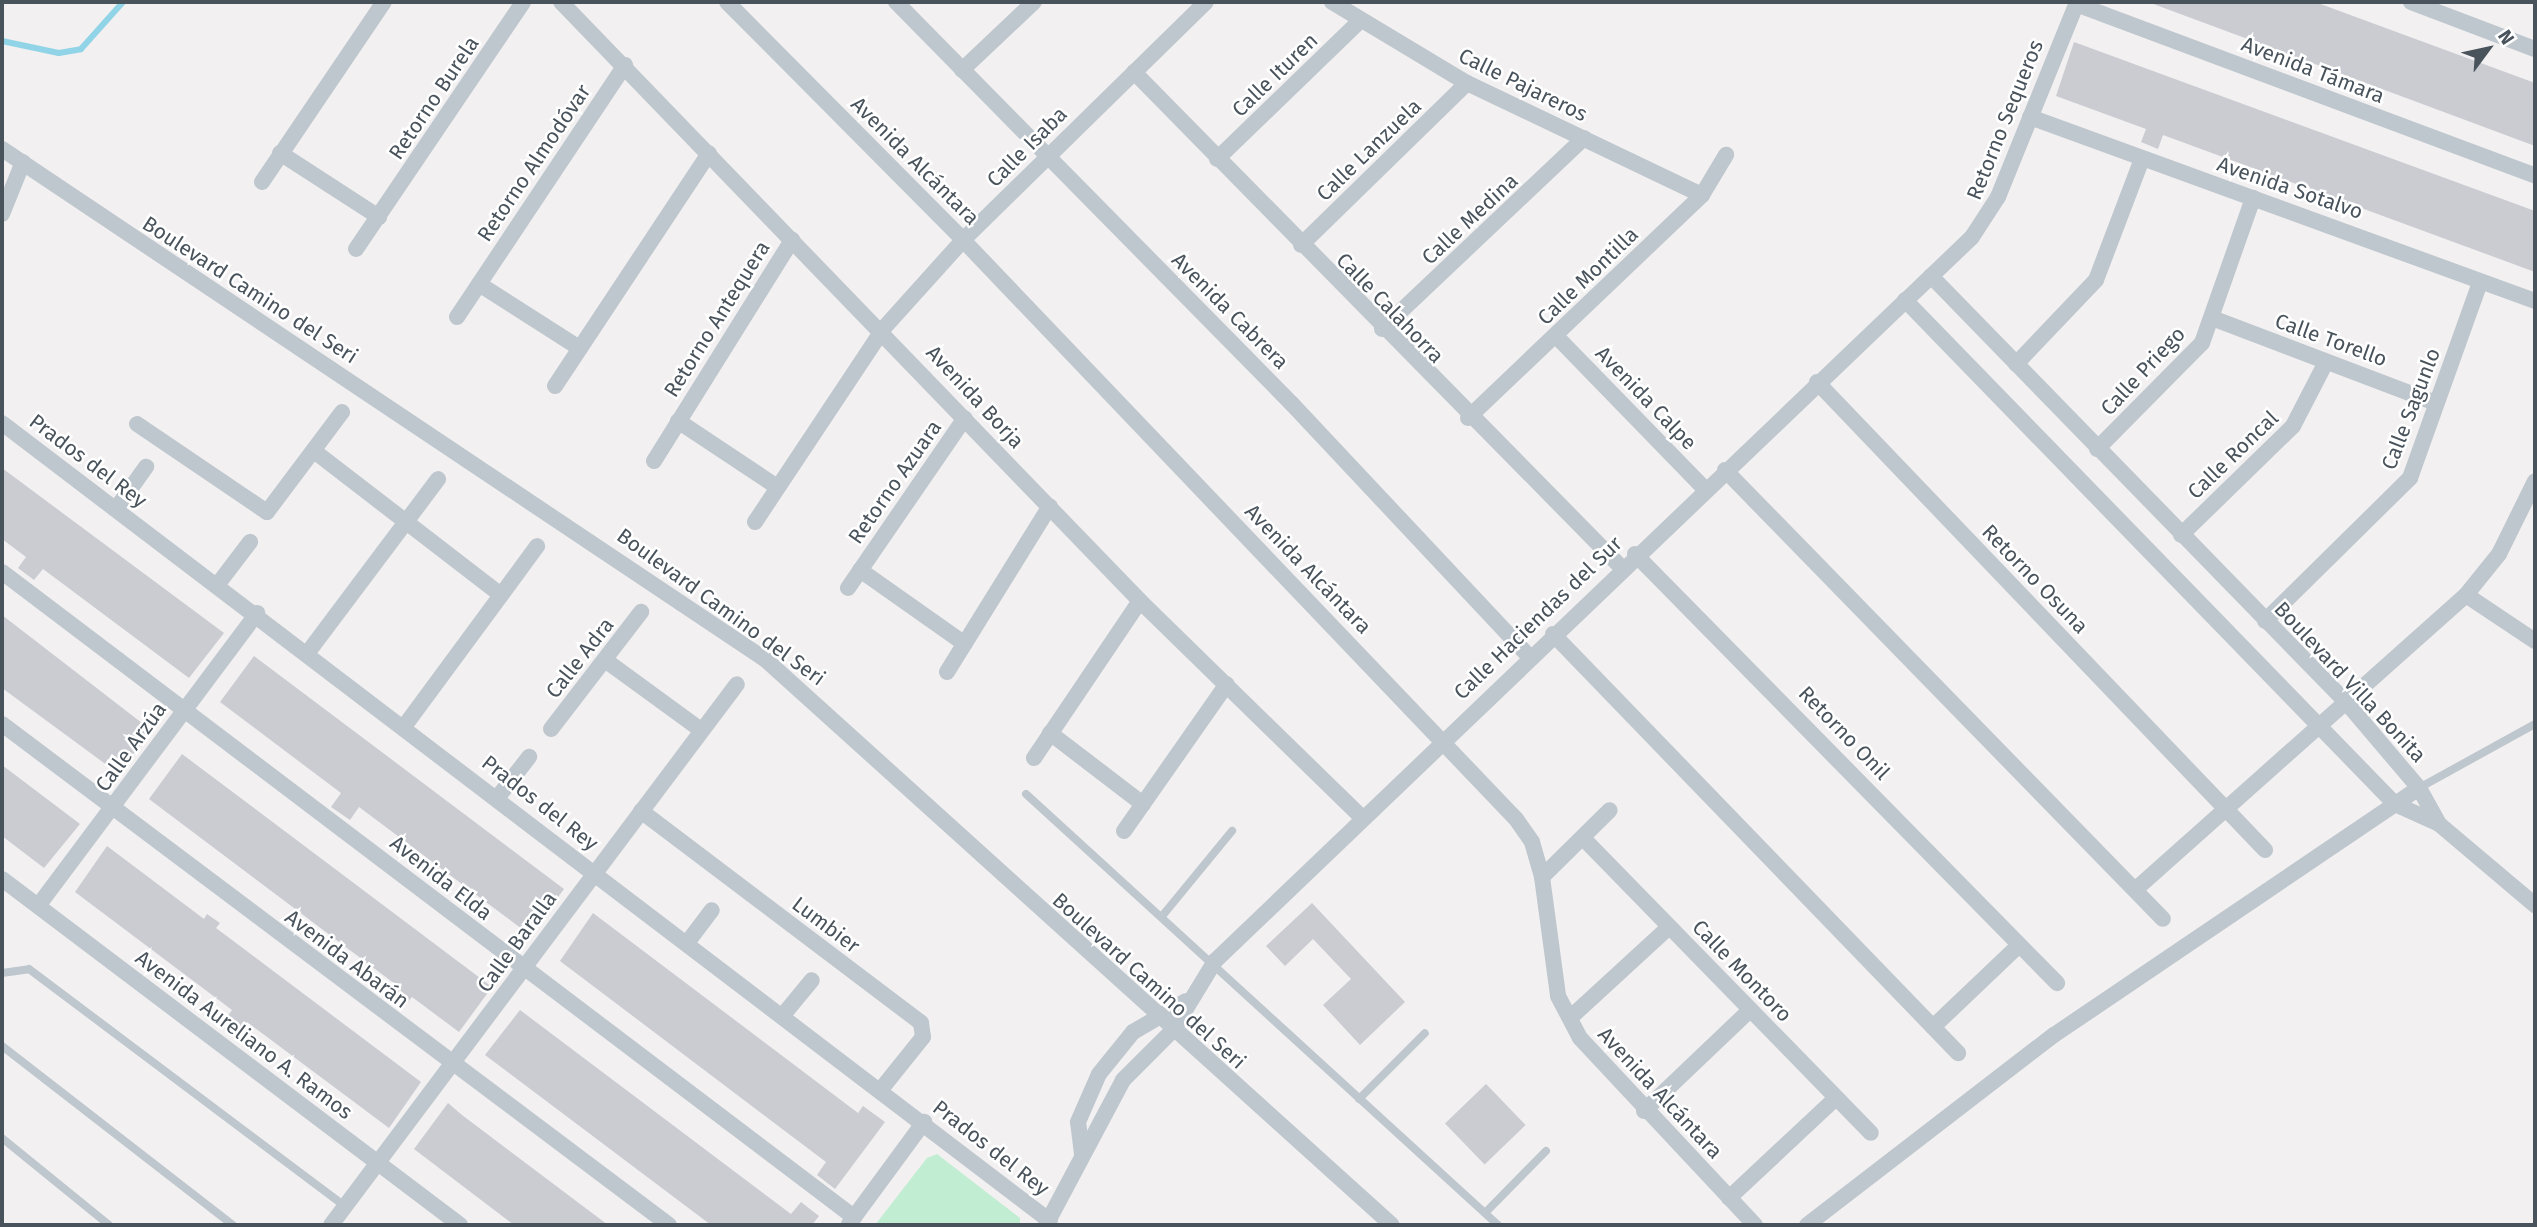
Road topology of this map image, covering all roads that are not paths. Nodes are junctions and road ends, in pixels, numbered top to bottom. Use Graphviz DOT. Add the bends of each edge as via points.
graph roads {
  1 [pos="384,2"];
  2 [pos="523,2"];
  3 [pos="561,2"];
  4 [pos="727,2"];
  5 [pos="896,2"];
  6 [pos="1034,2"];
  7 [pos="1206,2"];
  8 [pos="1332,2"];
  9 [pos="2412,2"];
  10 [pos="2076,3"];
  11 [pos="1361,20"];
  12 [pos="2535,49"];
  13 [pos="625,65"];
  14 [pos="962,70"];
  15 [pos="1134,72"];
  16 [pos="1467,83"];
  17 [pos="2030,117"];
  18 [pos="1584,138"];
  19 [pos="2,149"];
  20 [pos="280,152"];
  21 [pos="709,153"];
  22 [pos="1726,155"];
  23 [pos="1047,157"];
  24 [pos="1217,159"];
  25 [pos="2142,159"];
  26 [pos="23,162"];
  27 [pos="2535,176"];
  28 [pos="262,182"];
  29 [pos="1702,195"];
  30 [pos="2253,198"];
  31 [pos="2,214"];
  32 [pos="379,217"];
  33 [pos="792,240"];
  34 [pos="963,240"];
  35 [pos="1301,245"];
  36 [pos="356,249"];
  37 [pos="1931,276"];
  38 [pos="2480,282"];
  39 [pos="479,284"];
  40 [pos="1905,300"];
  41 [pos="2535,302"];
  42 [pos="457,317"];
  43 [pos="2212,317"];
  44 [pos="883,329"];
  45 [pos="1382,329"];
  46 [pos="1556,336"];
  47 [pos="579,348"];
  48 [pos="2326,362"];
  49 [pos="2016,364"];
  50 [pos="1816,382"];
  51 [pos="555,386"];
  52 [pos="2436,403"];
  53 [pos="342,412"];
  54 [pos="965,418"];
  55 [pos="1468,418"];
  56 [pos="678,421"];
  57 [pos="2,423"];
  58 [pos="137,424"];
  59 [pos="2097,449"];
  60 [pos="314,451"];
  61 [pos="654,461"];
  62 [pos="146,467"];
  63 [pos="1725,470"];
  64 [pos="438,479"];
  65 [pos="2535,481"];
  66 [pos="776,486"];
  67 [pos="1705,489"];
  68 [pos="1050,506"];
  69 [pos="2531,506"];
  70 [pos="116,509"];
  71 [pos="755,522"];
  72 [pos="406,523"];
  73 [pos="2181,534"];
  74 [pos="250,542"];
  75 [pos="537,546"];
  76 [pos="1635,554"];
  77 [pos="1622,568"];
  78 [pos="860,570"];
  79 [pos="2,572"];
  80 [pos="218,584"];
  81 [pos="848,588"];
  82 [pos="2466,595"];
  83 [pos="501,596"];
  84 [pos="1140,601"];
  85 [pos="641,612"];
  86 [pos="257,613"];
  87 [pos="2265,621"];
  88 [pos="1553,634"];
  89 [pos="2535,640"];
  90 [pos="965,644"];
  91 [pos="309,651"];
  92 [pos="1530,656"];
  93 [pos="605,660"];
  94 [pos="947,672"];
  95 [pos="737,684"];
  96 [pos="1227,684"];
  97 [pos="2346,702"];
  98 [pos="186,708"];
  99 [pos="2,724"];
  100 [pos="406,724"];
  101 [pos="2318,724"];
  102 [pos="2535,724"];
  103 [pos="551,729"];
  104 [pos="701,730"];
  105 [pos="1050,733"];
  106 [pos="1442,739"];
  107 [pos="529,757"];
  108 [pos="1034,758"];
  109 [pos="2419,788"];
  110 [pos="1026,794"];
  111 [pos="498,797"];
  112 [pos="1143,804"];
  113 [pos="2395,804"];
  114 [pos="2224,806"];
  115 [pos="113,808"];
  116 [pos="1610,810"];
  117 [pos="641,811"];
  118 [pos="1360,817"];
  119 [pos="2439,824"];
  120 [pos="1124,831"];
  121 [pos="1233,831"];
  122 [pos="1583,838"];
  123 [pos="2265,850"];
  124 [pos="595,872"];
  125 [pos="1542,877"];
  126 [pos="2,879"];
  127 [pos="2136,889"];
  128 [pos="2535,905"];
  129 [pos="38,906"];
  130 [pos="712,909"];
  131 [pos="1163,915"];
  132 [pos="2163,919"];
  133 [pos="1669,927"];
  134 [pos="687,943"];
  135 [pos="2019,945"];
  136 [pos="1215,961"];
  137 [pos="525,968"];
  138 [pos="2,973"];
  139 [pos="811,980"];
  140 [pos="2057,984"];
  141 [pos="1186,1001"];
  142 [pos="1750,1010"];
  143 [pos="783,1015"];
  144 [pos="1155,1015"];
  145 [pos="1570,1018"];
  146 [pos="1933,1027"];
  147 [pos="1173,1030"];
  148 [pos="1425,1032"];
  149 [pos="2,1046"];
  150 [pos="1958,1053"];
  151 [pos="453,1065"];
  152 [pos="882,1088"];
  153 [pos="1836,1098"];
  154 [pos="1359,1099"];
  155 [pos="1644,1111"];
  156 [pos="924,1122"];
  157 [pos="1871,1133"];
  158 [pos="2,1138"];
  159 [pos="1546,1150"];
  160 [pos="1082,1154"];
  161 [pos="380,1165"];
  162 [pos="1729,1198"];
  163 [pos="346,1207"];
  164 [pos="1485,1213"];
  165 [pos="851,1221"];
  166 [pos="1048,1223"];
  167 [pos="109,1225"];
  168 [pos="233,1225"];
  169 [pos="331,1225"];
  170 [pos="460,1225"];
  171 [pos="669,1225"];
  172 [pos="1392,1225"];
  173 [pos="1498,1225"];
  174 [pos="1755,1225"];
  175 [pos="1807,1225"];
  1 -- 20 [label="street"];
  2 -- 32 [label="street, Retorno Burela"];
  3 -- 13 [label="street, Avenida Borja"];
  4 -- 34 [label="street, Avenida Alcántara"];
  5 -- 14 [label="street, Avenida Cabrera"];
  6 -- 14 [label="street"];
  7 -- 15 [label="street, Calle Isaba"];
  8 -- 11 [label="street, Calle Pajareros"];
  9 -- 12 [label="street"];
  10 -- 17 [label="street, Retorno Sequeros"];
  10 -- 27 [label="street, Avenida Támara"];
  11 -- 16 [label="street, Calle Pajareros"];
  11 -- 24 [label="street, Calle Ituren"];
  13 -- 21 [label="street, Avenida Borja"];
  13 -- 39 [label="street, Retorno Almodóvar"];
  14 -- 23 [label="street, Avenida Cabrera"];
  15 -- 23 [label="street, Calle Isaba"];
  15 -- 24 [label="street, Calle Calahorra"];
  16 -- 18 [label="street, Calle Pajareros"];
  16 -- 35 [label="street, Calle Lanzuela"];
  17 -- 25 [label="street, Avenida Sotalvo"];
  17 -- 37 [label="street, Retorno Sequeros" via="1988,217"];
  18 -- 29 [label="street, Calle Pajareros"];
  18 -- 45 [label="street, Calle Medina"];
  19 -- 26 [label="street, Boulevard Camino del Seri"];
  20 -- 28 [label="street"];
  20 -- 32 [label="street"];
  21 -- 33 [label="street, Avenida Borja"];
  21 -- 47 [label="street"];
  22 -- 29 [label="street, Calle Montilla"];
  23 -- 34 [label="street, Calle Isaba"];
  23 -- 92 [label="street, Avenida Cabrera" via="1293,404"];
  24 -- 35 [label="street, Calle Calahorra"];
  25 -- 30 [label="street, Avenida Sotalvo"];
  25 -- 49 [label="street" via="2096,280"];
  26 -- 31 [label="street"];
  26 -- 144 [label="street, Boulevard Camino del Seri" via="766,660"];
  29 -- 46 [label="street, Calle Montilla"];
  30 -- 38 [label="street, Avenida Sotalvo"];
  30 -- 43 [label="street, Calle Priego"];
  32 -- 36 [label="street, Retorno Burela"];
  33 -- 44 [label="street, Avenida Borja"];
  33 -- 56 [label="street, Retorno Antequera"];
  34 -- 44 [label="street, Calle Isaba"];
  34 -- 106 [label="street, Avenida Alcántara"];
  35 -- 45 [label="street, Calle Calahorra"];
  37 -- 40 [label="street, Calle Haciendas del Sur"];
  37 -- 49 [label="street, Boulevard Villa Bonita"];
  38 -- 41 [label="street, Avenida Sotalvo"];
  38 -- 52 [label="street, Calle Sagunlo"];
  39 -- 42 [label="street, Retorno Almodóvar"];
  39 -- 47 [label="street"];
  40 -- 50 [label="street, Calle Haciendas del Sur"];
  40 -- 101 [label="street"];
  43 -- 48 [label="street, Calle Torello"];
  43 -- 59 [label="street, Calle Priego" via="2196,352"];
  44 -- 54 [label="street, Avenida Borja"];
  44 -- 66 [label="street"];
  45 -- 55 [label="street, Calle Calahorra"];
  46 -- 55 [label="street, Calle Montilla"];
  46 -- 67 [label="street, Avenida Calpe"];
  47 -- 51 [label="street"];
  48 -- 52 [label="street, Calle Torello"];
  48 -- 73 [label="street, Calle Roncal" via="2293,426"];
  49 -- 59 [label="street, Boulevard Villa Bonita"];
  50 -- 63 [label="street, Calle Haciendas del Sur"];
  50 -- 114 [label="street, Retorno Osuna"];
  52 -- 87 [label="street, Calle Sagunlo" via="2403,487"];
  53 -- 60 [label="street"];
  54 -- 68 [label="street, Avenida Borja"];
  54 -- 78 [label="street, Retorno Azuara"];
  55 -- 77 [label="street, Calle Calahorra"];
  56 -- 61 [label="street, Retorno Antequera"];
  56 -- 66 [label="street, Retorno Antequera"];
  57 -- 70 [label="street, Prados del Rey"];
  58 -- 60 [label="street" via="267,512"];
  59 -- 73 [label="street, Boulevard Villa Bonita"];
  60 -- 72 [label="street"];
  62 -- 70 [label="street"];
  63 -- 67 [label="street, Calle Haciendas del Sur"];
  63 -- 127 [label="street"];
  64 -- 72 [label="street"];
  65 -- 69 [label="street"];
  66 -- 71 [label="street"];
  67 -- 76 [label="street, Calle Haciendas del Sur"];
  68 -- 84 [label="street, Avenida Borja"];
  68 -- 90 [label="street"];
  69 -- 82 [label="street"];
  70 -- 80 [label="street, Prados del Rey"];
  72 -- 83 [label="street"];
  72 -- 91 [label="street"];
  73 -- 87 [label="street, Boulevard Villa Bonita"];
  74 -- 80 [label="street"];
  75 -- 83 [label="street"];
  76 -- 77 [label="street, Calle Haciendas del Sur"];
  76 -- 135 [label="street, Retorno Onil"];
  77 -- 88 [label="street, Calle Haciendas del Sur"];
  78 -- 81 [label="street, Retorno Azuara"];
  78 -- 90 [label="street, Retorno Azuara"];
  79 -- 98 [label="street, Avenida Elda"];
  80 -- 86 [label="street, Prados del Rey"];
  82 -- 89 [label="street"];
  82 -- 97 [label="street"];
  83 -- 100 [label="street"];
  84 -- 96 [label="street, Avenida Borja"];
  84 -- 105 [label="street"];
  85 -- 93 [label="street, Calle Adra"];
  86 -- 91 [label="street, Prados del Rey"];
  86 -- 98 [label="street, Calle Arzúa"];
  87 -- 97 [label="street, Boulevard Villa Bonita"];
  88 -- 92 [label="street, Calle Haciendas del Sur"];
  88 -- 146 [label="street"];
  90 -- 94 [label="street"];
  91 -- 100 [label="street, Prados del Rey"];
  92 -- 106 [label="street, Calle Haciendas del Sur"];
  93 -- 103 [label="street, Calle Adra"];
  93 -- 104 [label="street"];
  95 -- 104 [label="street, Calle Baralla"];
  96 -- 112 [label="street"];
  96 -- 118 [label="street, Avenida Borja"];
  97 -- 101 [label="street"];
  97 -- 109 [label="street, Boulevard Villa Bonita"];
  98 -- 115 [label="street, Calle Arzúa"];
  98 -- 137 [label="street, Avenida Elda"];
  99 -- 115 [label="street, Avenida Abarán"];
  100 -- 111 [label="street, Prados del Rey"];
  101 -- 113 [label="street"];
  101 -- 114 [label="street"];
  102 -- 109 [label="lane"];
  104 -- 117 [label="street, Calle Baralla"];
  105 -- 108 [label="street"];
  105 -- 112 [label="street"];
  106 -- 118 [label="street, Calle Haciendas del Sur"];
  106 -- 125 [label="street, Avenida Alcántara" via="1532,842"];
  107 -- 111 [label="street"];
  109 -- 113 [label="street"];
  109 -- 119 [label="street, Boulevard Villa Bonita"];
  110 -- 131 [label="lane"];
  111 -- 124 [label="street, Prados del Rey"];
  112 -- 120 [label="street"];
  113 -- 119 [label="street"];
  113 -- 175 [label="street" via="2054,1035"];
  114 -- 123 [label="street, Retorno Osuna"];
  114 -- 127 [label="street"];
  115 -- 129 [label="street, Calle Arzúa"];
  115 -- 151 [label="street, Avenida Abarán"];
  116 -- 122 [label="street"];
  117 -- 124 [label="street, Calle Baralla"];
  117 -- 152 [label="street, Lumbier" via="921,1023 923,1037"];
  118 -- 136 [label="street, Calle Haciendas del Sur"];
  119 -- 128 [label="street"];
  121 -- 131 [label="lane"];
  122 -- 125 [label="street"];
  122 -- 133 [label="street, Calle Montoro"];
  124 -- 134 [label="street, Prados del Rey"];
  124 -- 137 [label="street, Calle Baralla"];
  125 -- 145 [label="street, Avenida Alcántara" via="1553,978"];
  126 -- 129 [label="street, Avenida Aureliano A. Ramos"];
  127 -- 132 [label="street"];
  129 -- 161 [label="street, Avenida Aureliano A. Ramos"];
  130 -- 134 [label="street"];
  131 -- 136 [label="lane"];
  133 -- 142 [label="street, Calle Montoro"];
  133 -- 145 [label="street"];
  134 -- 143 [label="street, Prados del Rey"];
  135 -- 140 [label="street, Retorno Onil"];
  135 -- 146 [label="street"];
  136 -- 141 [label="street, Calle Haciendas del Sur"];
  136 -- 154 [label="lane"];
  137 -- 151 [label="street, Calle Baralla"];
  137 -- 165 [label="street, Avenida Elda"];
  138 -- 163 [label="lane" via="29,969"];
  139 -- 143 [label="street"];
  141 -- 144 [label="street, Calle Haciendas del Sur"];
  141 -- 147 [label="street, Calle Haciendas del Sur"];
  142 -- 153 [label="street, Calle Montoro"];
  142 -- 155 [label="street"];
  143 -- 152 [label="street, Prados del Rey"];
  144 -- 147 [label="street, Boulevard Camino del Seri"];
  144 -- 160 [label="street, Calle Haciendas del Sur" via="1099,1074 1078,1122"];
  145 -- 155 [label="street, Avenida Alcántara" via="1602,1066"];
  146 -- 150 [label="street"];
  147 -- 160 [label="street, Calle Haciendas del Sur" via="1123,1080"];
  147 -- 172 [label="street, Boulevard Camino del Seri"];
  148 -- 154 [label="lane"];
  149 -- 168 [label="lane"];
  151 -- 161 [label="street, Calle Baralla"];
  151 -- 171 [label="street, Avenida Abarán"];
  152 -- 156 [label="street, Prados del Rey"];
  153 -- 157 [label="street, Calle Montoro"];
  153 -- 162 [label="street"];
  154 -- 164 [label="lane"];
  155 -- 162 [label="street, Avenida Alcántara"];
  156 -- 165 [label="street"];
  156 -- 166 [label="street, Prados del Rey"];
  158 -- 167 [label="lane"];
  159 -- 164 [label="lane"];
  160 -- 166 [label="street, Calle Haciendas del Sur"];
  161 -- 163 [label="street, Calle Baralla"];
  161 -- 170 [label="street, Avenida Aureliano A. Ramos"];
  162 -- 174 [label="street, Avenida Alcántara"];
  163 -- 169 [label="street, Calle Baralla"];
  164 -- 173 [label="lane"];
}
